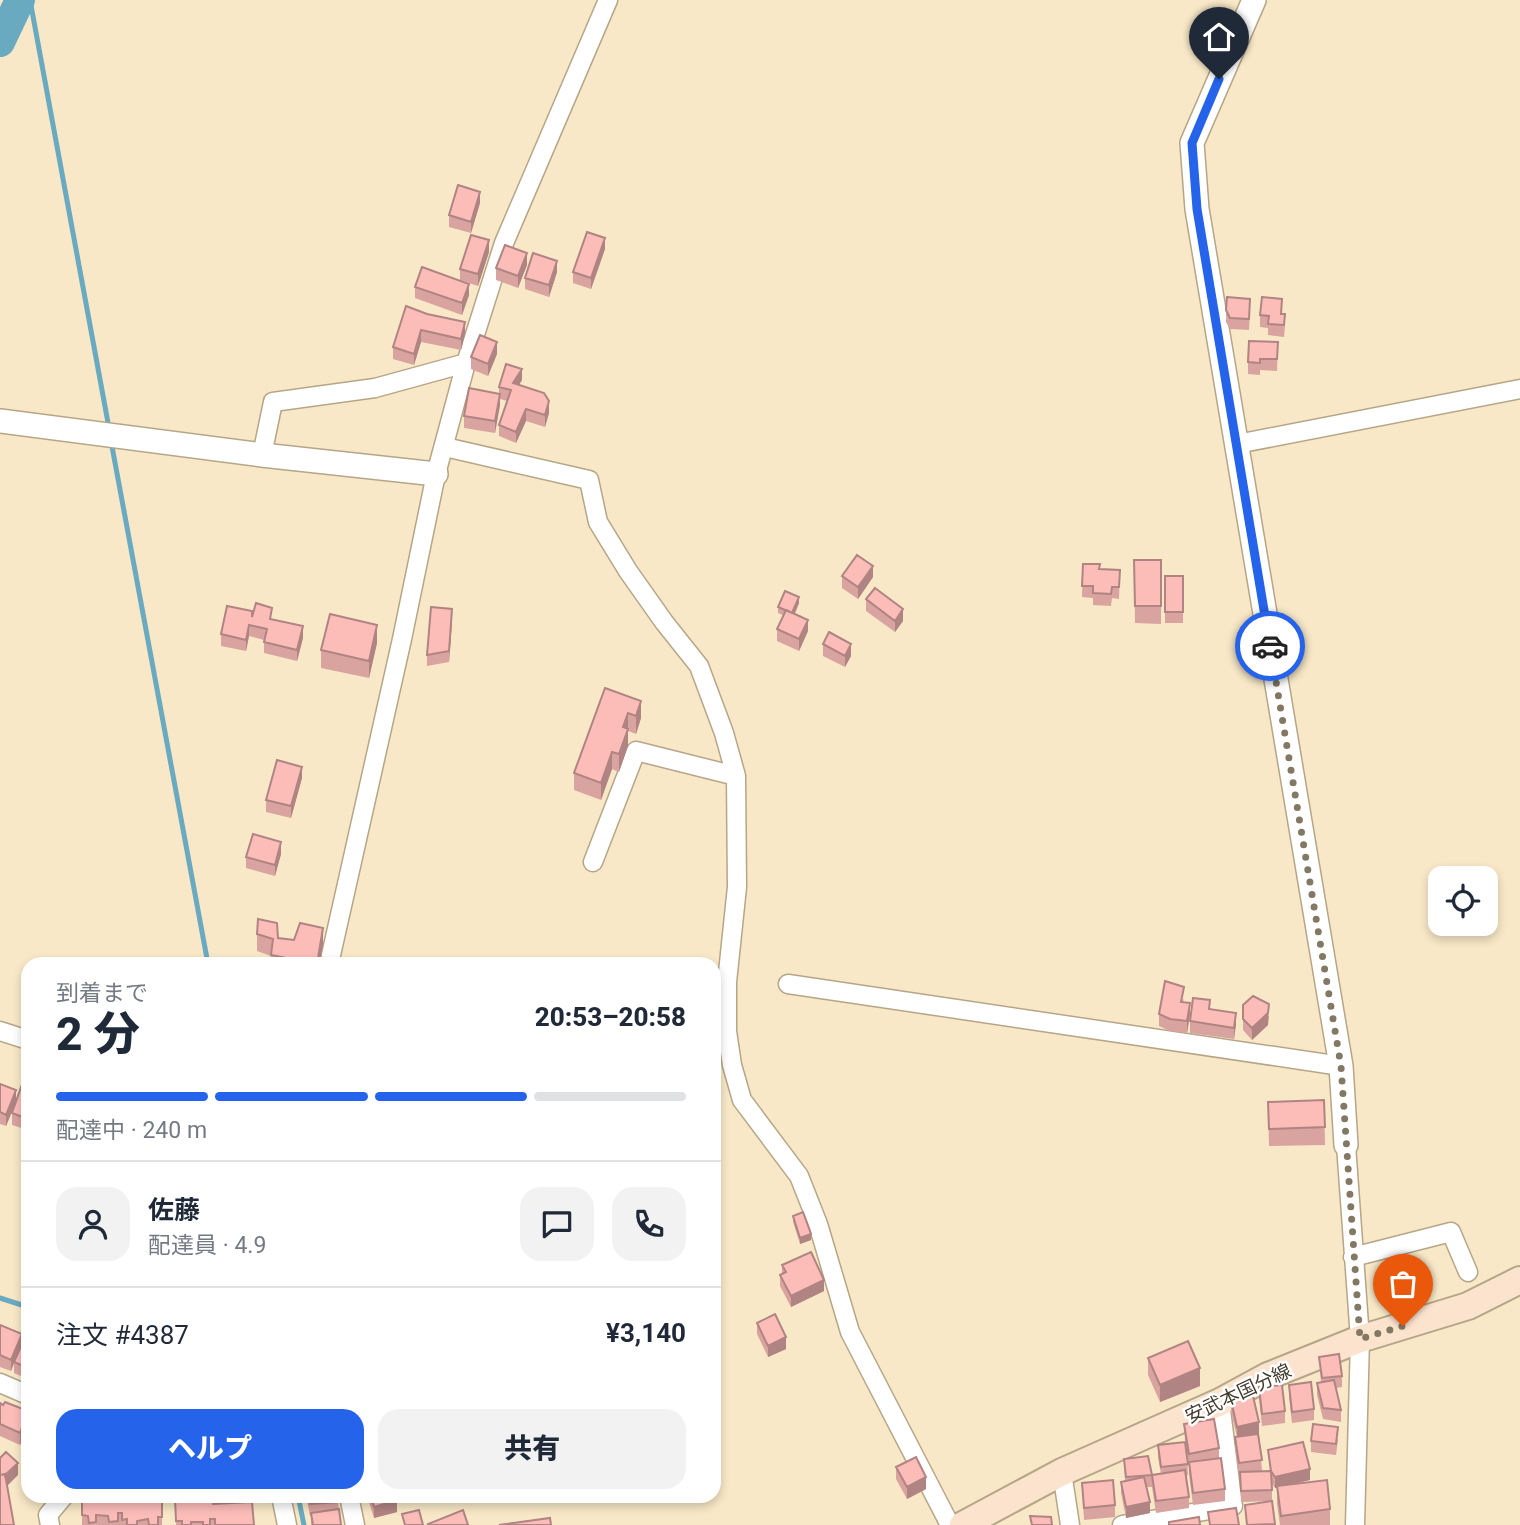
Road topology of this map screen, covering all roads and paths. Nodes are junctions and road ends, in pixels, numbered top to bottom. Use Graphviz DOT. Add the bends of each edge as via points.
graph roads {
  1 [pos="608,0"];
  2 [pos="1254,0"];
  3 [pos="466,363"];
  4 [pos="1520,389"];
  5 [pos="0,421"];
  6 [pos="1237,444"];
  7 [pos="445,447"];
  8 [pos="262,455"];
  9 [pos="436,474"];
  10 [pos="736,776"];
  11 [pos="593,862"];
  12 [pos="331,957"];
  13 [pos="788,984"];
  14 [pos="0,1031"];
  15 [pos="21,1038"];
  16 [pos="1341,1066"];
  17 [pos="1346,1145"];
  18 [pos="1353,1257"];
  19 [pos="1468,1272"];
  20 [pos="1520,1280"];
  21 [pos="1360,1339"];
  22 [pos="0,1383"];
  23 [pos="21,1392"];
  24 [pos="1220,1402"];
  25 [pos="1062,1472"];
  26 [pos="58,1503"];
  27 [pos="282,1503"];
  28 [pos="350,1503"];
  29 [pos="50,1525"];
  30 [pos="287,1525"];
  31 [pos="355,1525"];
  32 [pos="950,1525"];
  33 [pos="963,1525"];
  34 [pos="1070,1525"];
  35 [pos="1122,1525"];
  36 [pos="1356,1525"];
  1 -- 3 [label="street" via="503,243"];
  2 -- 6 [label="street" via="1192,143 1197,209"];
  3 -- 7 [label="street"];
  3 -- 8 [label="street" via="374,388 274,402"];
  4 -- 6 [label="street"];
  5 -- 8 [label="street"];
  6 -- 16 [label="street"];
  7 -- 9 [label="street"];
  7 -- 10 [label="street" via="589,480 598,522 628,571 699,666"];
  8 -- 9 [label="street"];
  9 -- 12 [label="street"];
  10 -- 11 [label="street" via="636,751"];
  10 -- 32 [label="street" via="737,887 727,982 732,1065 742,1100 799,1176 850,1332"];
  13 -- 16 [label="street"];
  14 -- 15 [label="street"];
  16 -- 17 [label="street"];
  17 -- 18 [label="street"];
  18 -- 19 [label="street" via="1451,1232"];
  18 -- 21 [label="street"];
  20 -- 21 [label="main road, 安武本国分線" via="1468,1306"];
  21 -- 24 [label="main road, 安武本国分線" via="1268,1376"];
  21 -- 36 [label="street"];
  22 -- 23 [label="street"];
  24 -- 25 [label="main road, 安武本国分線"];
  24 -- 35 [label="street" via="1233,1506"];
  25 -- 33 [label="main road, 安武本国分線"];
  25 -- 34 [label="street"];
  26 -- 29 [label="street" via="48,1515"];
  27 -- 30 [label="street"];
  28 -- 31 [label="street"];
}
